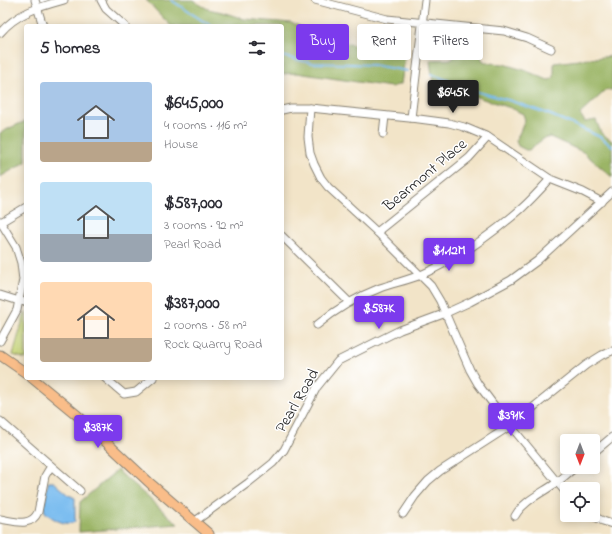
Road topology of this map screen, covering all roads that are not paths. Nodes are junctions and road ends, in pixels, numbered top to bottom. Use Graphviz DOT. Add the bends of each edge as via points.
graph roads {
  1 [pos="64,0"];
  2 [pos="101,0"];
  3 [pos="315,0"];
  4 [pos="424,0"];
  5 [pos="36,4"];
  6 [pos="42,24"];
  7 [pos="123,24"];
  8 [pos="423,24"];
  9 [pos="483,29"];
  10 [pos="0,33"];
  11 [pos="551,49"];
  12 [pos="419,55"];
  13 [pos="310,108"];
  14 [pos="284,110"];
  15 [pos="385,116"];
  16 [pos="411,118"];
  17 [pos="383,134"];
  18 [pos="488,137"];
  19 [pos="550,179"];
  20 [pos="612,192"];
  21 [pos="602,202"];
  22 [pos="24,208"];
  23 [pos="0,222"];
  24 [pos="378,232"];
  25 [pos="284,238"];
  26 [pos="421,275"];
  27 [pos="0,295"];
  28 [pos="22,302"];
  29 [pos="349,302"];
  30 [pos="446,313"];
  31 [pos="317,325"];
  32 [pos="0,340"];
  33 [pos="612,351"];
  34 [pos="0,355"];
  35 [pos="24,372"];
  36 [pos="34,380"];
  37 [pos="106,380"];
  38 [pos="151,380"];
  39 [pos="0,421"];
  40 [pos="510,426"];
  41 [pos="612,437"];
  42 [pos="600,447"];
  43 [pos="51,466"];
  44 [pos="567,474"];
  45 [pos="557,482"];
  46 [pos="560,486"];
  47 [pos="80,491"];
  48 [pos="403,514"];
  49 [pos="515,516"];
  50 [pos="0,519"];
  51 [pos="600,520"];
  52 [pos="194,522"];
  53 [pos="612,524"];
  54 [pos="209,534"];
  1 -- 5 [label="street"];
  2 -- 7 [label="street" via="106,9"];
  3 -- 8 [label="street" via="387,19"];
  4 -- 8 [label="street"];
  5 -- 6 [label="street"];
  5 -- 10 [label="street"];
  9 -- 11 [label="street" via="504,31"];
  12 -- 16 [label="street"];
  13 -- 14 [label="street"];
  13 -- 15 [label="street"];
  13 -- 24 [label="street" via="310,153 321,178"];
  15 -- 16 [label="street"];
  15 -- 17 [label="street"];
  16 -- 18 [label="street" via="449,123"];
  18 -- 19 [label="street"];
  18 -- 24 [label="street, Bearmont Place" via="469,158"];
  19 -- 21 [label="street"];
  19 -- 26 [label="street" via="522,208 486,238 449,262"];
  20 -- 21 [label="street, Pearl Road"];
  21 -- 30 [label="street, Pearl Road" via="511,280"];
  22 -- 23 [label="street"];
  23 -- 28 [label="street" via="16,247 21,263"];
  24 -- 26 [label="street"];
  25 -- 29 [label="street"];
  26 -- 29 [label="street"];
  26 -- 30 [label="street" via="438,296"];
  27 -- 28 [label="street"];
  28 -- 32 [label="street"];
  29 -- 31 [label="street"];
  30 -- 40 [label="street" via="473,375 485,395"];
  30 -- 52 [label="street, Pearl Road" via="400,330 338,361 317,387 284,450 273,463"];
  33 -- 40 [label="street" via="586,365"];
  34 -- 35 [label="main road"];
  36 -- 52 [label="main road" via="77,415"];
  37 -- 38 [label="street" via="124,394 136,392"];
  39 -- 43 [label="street"];
  40 -- 45 [label="street"];
  40 -- 48 [label="street" via="440,471 414,496"];
  41 -- 42 [label="street"];
  43 -- 47 [label="street"];
  43 -- 50 [label="street" via="45,476 36,516 23,523"];
  44 -- 45 [label="street"];
  45 -- 46 [label="street"];
  45 -- 49 [label="street" via="524,504"];
  51 -- 53 [label="street"];
  52 -- 54 [label="main road"];
}
